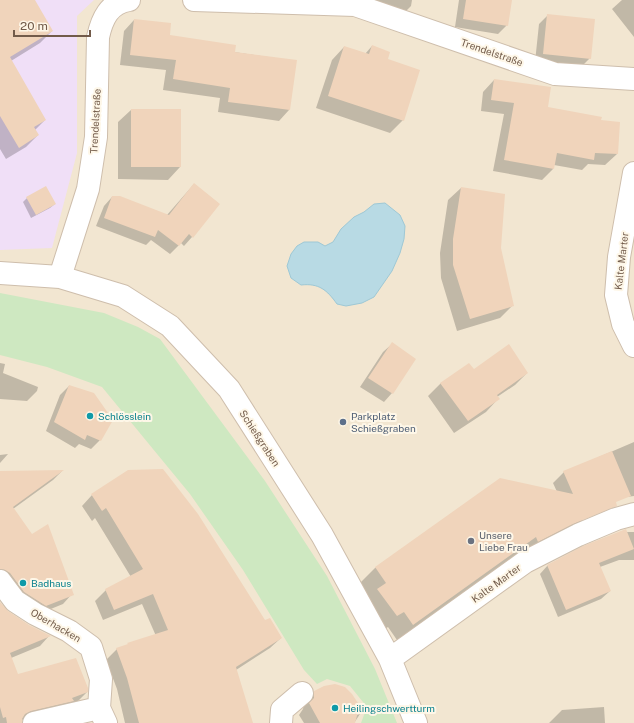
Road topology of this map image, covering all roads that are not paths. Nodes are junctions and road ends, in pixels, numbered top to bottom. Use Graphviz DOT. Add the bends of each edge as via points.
graph roads {
  1 [pos="129,0"];
  2 [pos="194,0"];
  3 [pos="355,3"];
  4 [pos="634,79"];
  5 [pos="634,173"];
  6 [pos="0,273"];
  7 [pos="60,277"];
  8 [pos="634,346"];
  9 [pos="634,514"];
  10 [pos="0,581"];
  11 [pos="390,659"];
  12 [pos="302,693"];
  13 [pos="102,716"];
  14 [pos="34,723"];
  15 [pos="281,723"];
  16 [pos="416,723"];
  1 -- 7 [label="street, Trendelstraße" via="111,9 102,21 98,37 96,137 88,189"];
  2 -- 3 [label="street, Trendelstraße"];
  3 -- 4 [label="street, Trendelstraße" via="555,74"];
  5 -- 8 [label="street, Kalte Marter" via="619,257 616,295 623,324"];
  6 -- 7 [label="street, Schießgraben"];
  7 -- 11 [label="street, Schießgraben" via="123,296 170,326 229,389 322,535"];
  9 -- 11 [label="street, Kalte Marter" via="584,532 525,562"];
  10 -- 13 [label="street, Oberhacken" via="15,601 69,631 91,647 100,679"];
  11 -- 16 [label="street, Schießgraben"];
  12 -- 15 [label="street" via="282,710"];
  13 -- 14 [label="street"];
}
